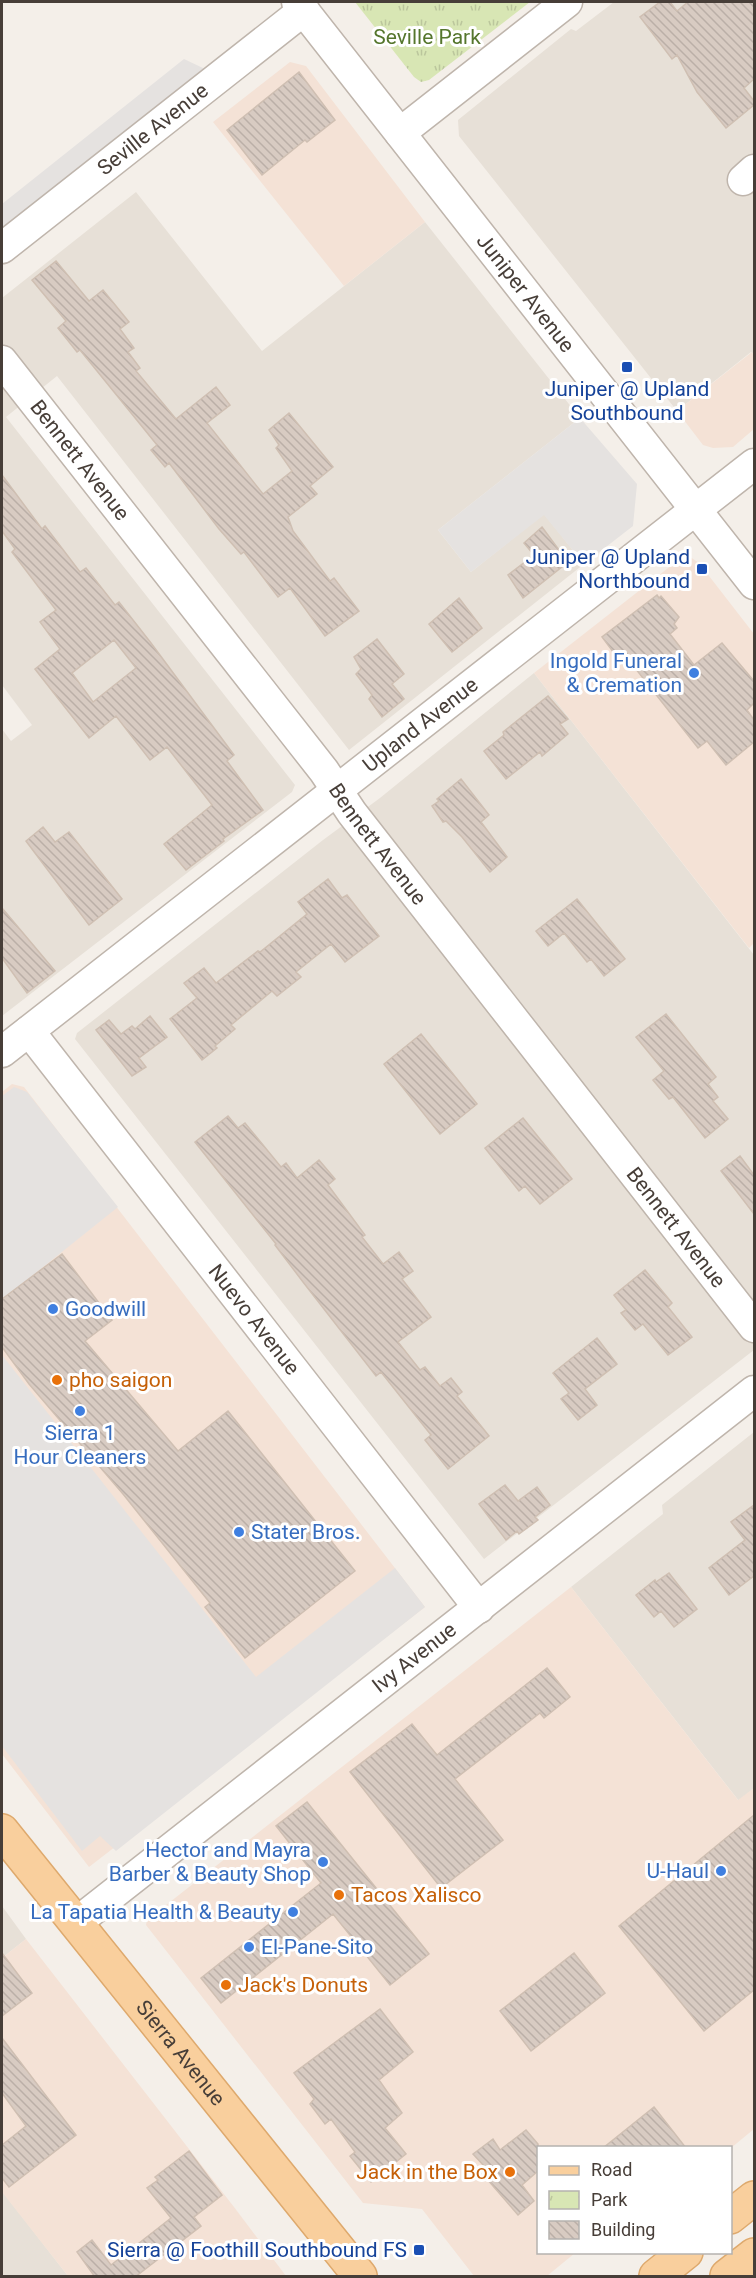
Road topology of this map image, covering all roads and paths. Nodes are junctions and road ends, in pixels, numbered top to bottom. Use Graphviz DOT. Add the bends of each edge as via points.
graph roads {
  1 [pos="567,2"];
  2 [pos="301,6"];
  3 [pos="400,133"];
  4 [pos="2,248"];
  5 [pos="2,362"];
  6 [pos="754,464"];
  7 [pos="696,510"];
  8 [pos="754,584"];
  9 [pos="338,790"];
  10 [pos="28,1031"];
  11 [pos="2,1052"];
  12 [pos="754,1327"];
  13 [pos="754,1391"];
  14 [pos="479,1608"];
  15 [pos="2,1831"];
  16 [pos="76,1923"];
  17 [pos="754,2198"];
  18 [pos="732,2215"];
  19 [pos="685,2254"];
  20 [pos="754,2255"];
  21 [pos="360,2277"];
  22 [pos="656,2277"];
  23 [pos="727,2277"];
  1 -- 3 [label="street"];
  2 -- 3 [label="street, Juniper Avenue"];
  2 -- 4 [label="street, Seville Avenue"];
  3 -- 7 [label="street, Juniper Avenue"];
  5 -- 9 [label="street, Bennett Avenue"];
  6 -- 7 [label="street, Upland Avenue"];
  7 -- 8 [label="street, Juniper Avenue"];
  7 -- 9 [label="street, Upland Avenue"];
  9 -- 10 [label="street, Upland Avenue"];
  9 -- 12 [label="street, Bennett Avenue" via="352,813"];
  10 -- 11 [label="street, Upland Avenue"];
  10 -- 14 [label="street, Nuevo Avenue"];
  13 -- 14 [label="street, Ivy Avenue"];
  14 -- 16 [label="street, Ivy Avenue"];
  15 -- 16 [label="main road, Sierra Avenue"];
  16 -- 21 [label="main road, Sierra Avenue"];
  17 -- 18 [label="main road"];
  19 -- 22 [label="main road"];
  20 -- 23 [label="main road"];
}
